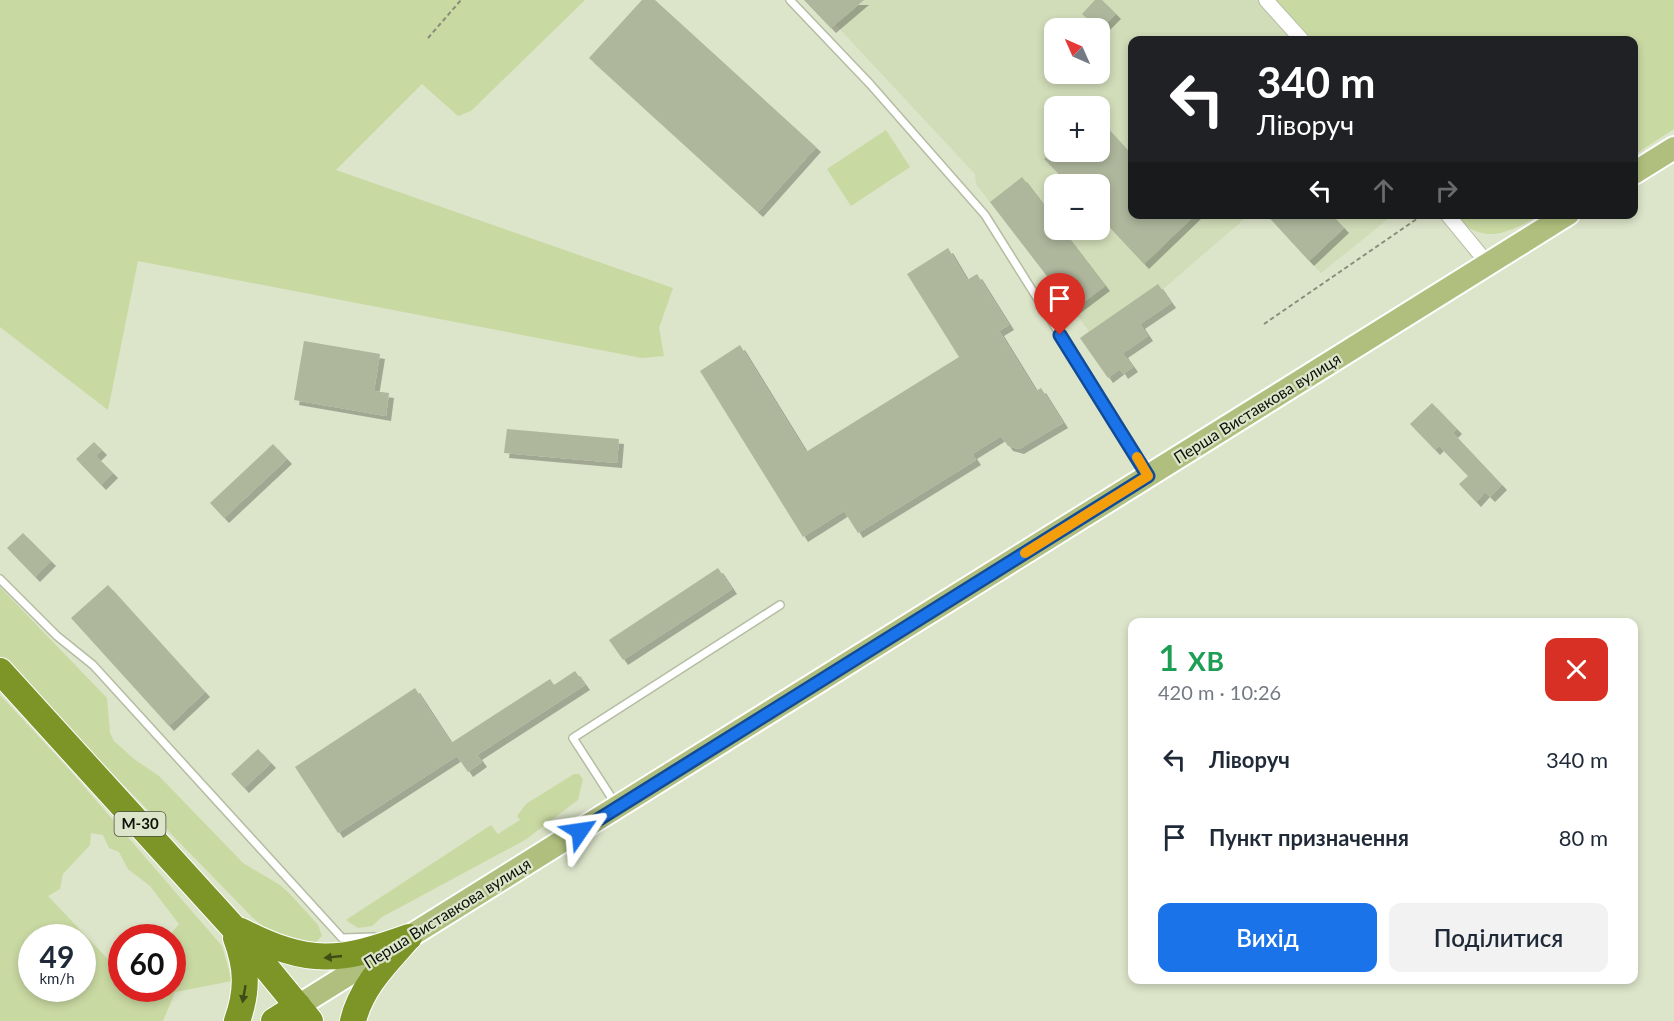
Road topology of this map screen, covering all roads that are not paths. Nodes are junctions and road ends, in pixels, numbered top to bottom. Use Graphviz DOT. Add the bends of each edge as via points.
graph roads {
  1 [pos="790,0"];
  2 [pos="1266,0"];
  3 [pos="1298,36"];
  4 [pos="1674,148"];
  5 [pos="1638,170"];
  6 [pos="1451,219"];
  7 [pos="1560,219"];
  8 [pos="1488,264"];
  9 [pos="1148,476"];
  10 [pos="0,579"];
  11 [pos="780,605"];
  12 [pos="0,671"];
  13 [pos="618,807"];
  14 [pos="232,926"];
  15 [pos="409,937"];
  16 [pos="304,1014"];
  17 [pos="237,1021"];
  18 [pos="274,1021"];
  19 [pos="353,1021"];
  1 -- 9 [label="lane" via="985,215"];
  2 -- 3 [label="street"];
  4 -- 5 [label="main road"];
  6 -- 8 [label="street"];
  7 -- 8 [label="main road, Перша Виставкова вулиця"];
  8 -- 9 [label="main road, Перша Виставкова вулиця"];
  9 -- 13 [label="main road, Перша Виставкова вулиця"];
  10 -- 15 [label="lane" via="57,636 93,665 342,938"];
  11 -- 13 [label="lane" via="573,738"];
  12 -- 14 [label="highway, М-30"];
  13 -- 15 [label="main road, Перша Виставкова вулиця"];
  15 -- 14 [label="highway, one-way" via="365,952 322,958 278,949"];
  14 -- 16 [label="highway, М-30"];
  14 -- 17 [label="highway, one-way" via="244,960 246,986"];
  15 -- 16 [label="main road, Перша Виставкова вулиця"];
  15 -- 19 [label="highway" via="372,979 357,1003"];
  16 -- 18 [label="highway, Перша Виставкова вулиця"];
}
